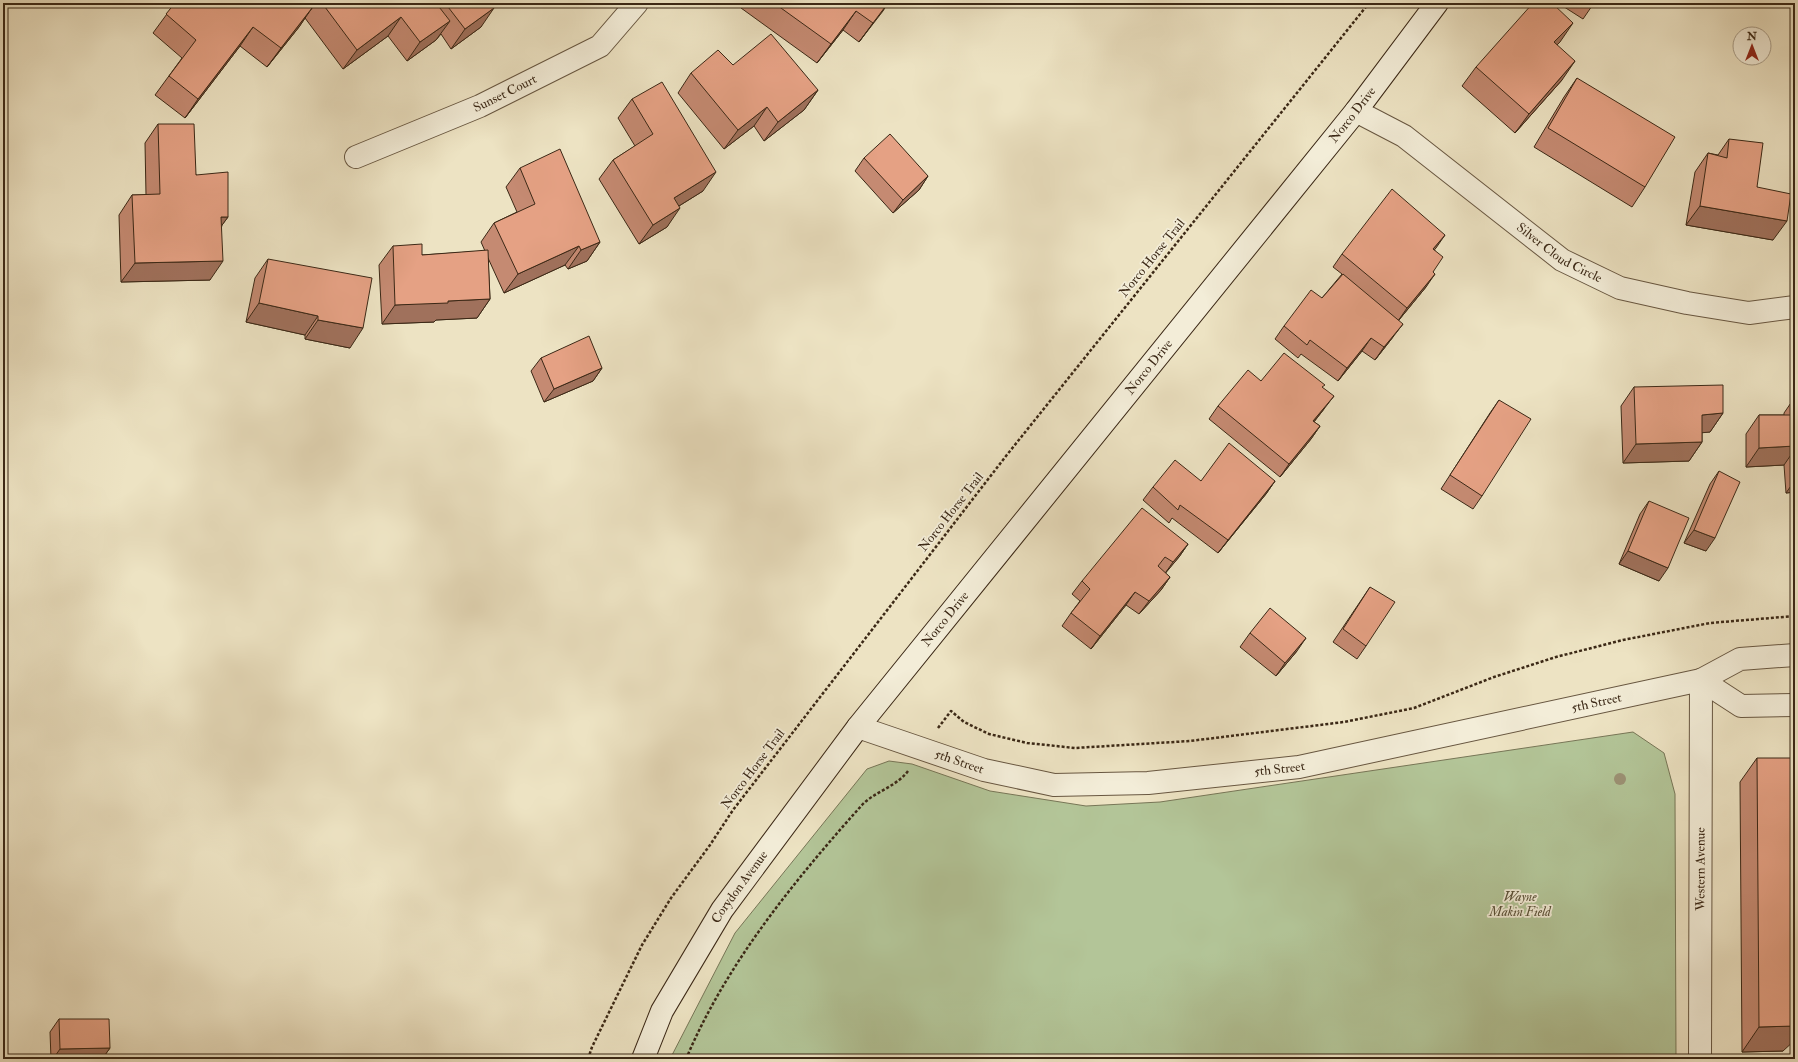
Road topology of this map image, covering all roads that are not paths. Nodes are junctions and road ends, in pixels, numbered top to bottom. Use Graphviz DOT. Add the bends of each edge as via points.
graph roads {
  1 [pos="637,3"];
  2 [pos="1437,3"];
  3 [pos="1356,110"];
  4 [pos="356,157"];
  5 [pos="1795,307"];
  6 [pos="1795,655"];
  7 [pos="1701,680"];
  8 [pos="1795,705"];
  9 [pos="858,727"];
  10 [pos="642,1059"];
  11 [pos="1700,1059"];
  1 -- 4 [label="street, Sunset Court" via="600,46 480,106"];
  2 -- 3 [label="street, Norco Drive"];
  3 -- 5 [label="street, Silver Cloud Circle" via="1404,136 1562,260 1620,288 1687,303 1749,312"];
  3 -- 9 [label="street, Norco Drive"];
  6 -- 7 [label="street, 5th Street" via="1740,659"];
  7 -- 8 [label="street" via="1741,706"];
  7 -- 9 [label="street, 5th Street" via="1299,767 1148,783 1054,785 984,770"];
  7 -- 11 [label="street, Western Avenue"];
  9 -- 10 [label="street, Corydon Avenue" via="722,910 662,1011"];
}
